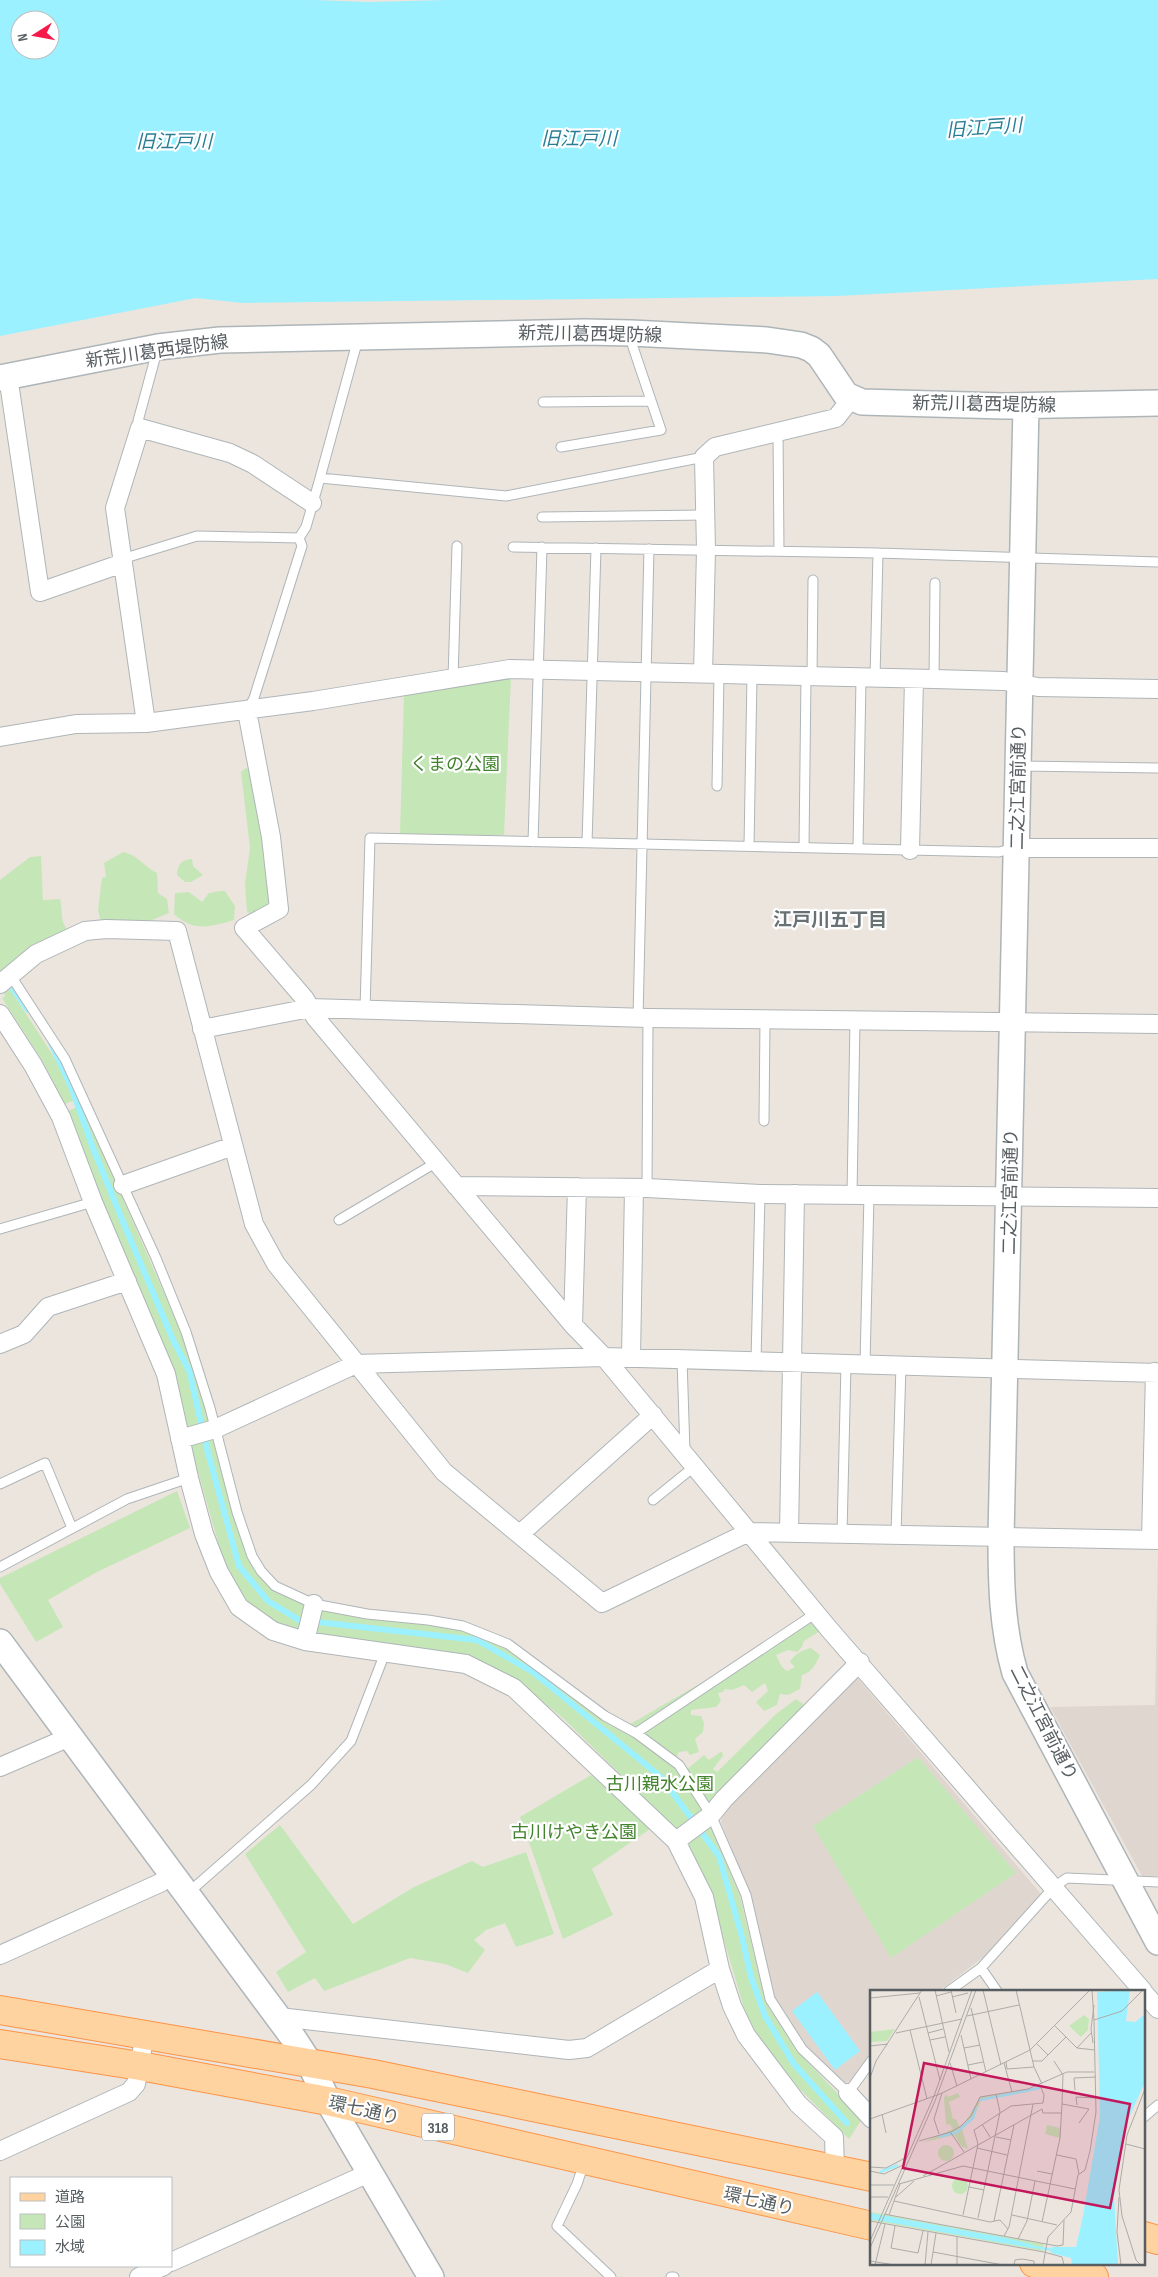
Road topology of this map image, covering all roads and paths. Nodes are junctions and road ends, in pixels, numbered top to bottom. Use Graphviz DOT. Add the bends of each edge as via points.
graph roads {
  1 [pos="631,334"];
  2 [pos="359,336"];
  3 [pos="158,347"];
  4 [pos="4,377"];
  5 [pos="851,399"];
  6 [pos="651,401"];
  7 [pos="544,402"];
  8 [pos="1158,403"];
  9 [pos="1026,406"];
  10 [pos="140,428"];
  11 [pos="778,433"];
  12 [pos="561,447"];
  13 [pos="704,457"];
  14 [pos="320,478"];
  15 [pos="312,503"];
  16 [pos="706,515"];
  17 [pos="542,517"];
  18 [pos="299,538"];
  19 [pos="457,546"];
  20 [pos="513,547"];
  21 [pos="542,548"];
  22 [pos="596,548"];
  23 [pos="648,549"];
  24 [pos="706,550"];
  25 [pos="779,551"];
  26 [pos="878,553"];
  27 [pos="1022,559"];
  28 [pos="123,561"];
  29 [pos="1158,562"];
  30 [pos="813,580"];
  31 [pos="935,583"];
  32 [pos="538,671"];
  33 [pos="593,672"];
  34 [pos="646,672"];
  35 [pos="711,675"];
  36 [pos="752,676"];
  37 [pos="809,676"];
  38 [pos="868,678"];
  39 [pos="934,678"];
  40 [pos="453,679"];
  41 [pos="914,679"];
  42 [pos="1020,683"];
  43 [pos="1158,689"];
  44 [pos="247,711"];
  45 [pos="146,723"];
  46 [pos="0,737"];
  47 [pos="1019,766"];
  48 [pos="1158,768"];
  49 [pos="717,786"];
  50 [pos="533,842"];
  51 [pos="587,843"];
  52 [pos="642,844"];
  53 [pos="749,846"];
  54 [pos="804,847"];
  55 [pos="858,848"];
  56 [pos="1017,848"];
  57 [pos="1158,848"];
  58 [pos="910,850"];
  59 [pos="6,980"];
  60 [pos="310,1008"];
  61 [pos="365,1009"];
  62 [pos="0,1014"];
  63 [pos="643,1018"];
  64 [pos="765,1020"];
  65 [pos="854,1020"];
  66 [pos="1013,1022"];
  67 [pos="1158,1024"];
  68 [pos="202,1028"];
  69 [pos="764,1121"];
  70 [pos="233,1146"];
  71 [pos="437,1162"];
  72 [pos="122,1185"];
  73 [pos="456,1186"];
  74 [pos="577,1187"];
  75 [pos="641,1188"];
  76 [pos="760,1194"];
  77 [pos="795,1194"];
  78 [pos="860,1195"];
  79 [pos="1010,1196"];
  80 [pos="1158,1198"];
  81 [pos="93,1202"];
  82 [pos="339,1220"];
  83 [pos="0,1229"];
  84 [pos="127,1281"];
  85 [pos="573,1325"];
  86 [pos="0,1344"];
  87 [pos="604,1357"];
  88 [pos="631,1358"];
  89 [pos="682,1359"];
  90 [pos="756,1360"];
  91 [pos="793,1361"];
  92 [pos="356,1364"];
  93 [pos="846,1364"];
  94 [pos="865,1364"];
  95 [pos="901,1365"];
  96 [pos="1005,1368"];
  97 [pos="1156,1372"];
  98 [pos="653,1415"];
  99 [pos="215,1429"];
  100 [pos="180,1438"];
  101 [pos="690,1460"];
  102 [pos="188,1478"];
  103 [pos="0,1484"];
  104 [pos="653,1500"];
  105 [pos="72,1528"];
  106 [pos="749,1532"];
  107 [pos="789,1533"];
  108 [pos="520,1534"];
  109 [pos="842,1534"];
  110 [pos="896,1535"];
  111 [pos="1001,1537"];
  112 [pos="1155,1540"];
  113 [pos="0,1567"];
  114 [pos="314,1604"];
  115 [pos="816,1613"];
  116 [pos="305,1641"];
  117 [pos="385,1653"];
  118 [pos="4,1654"];
  119 [pos="860,1662"];
  120 [pos="636,1733"];
  121 [pos="72,1736"];
  122 [pos="0,1767"];
  123 [pos="709,1816"];
  124 [pos="681,1837"];
  125 [pos="1126,1881"];
  126 [pos="1158,1882"];
  127 [pos="180,1883"];
  128 [pos="1054,1887"];
  129 [pos="1158,1942"];
  130 [pos="0,1956"];
  131 [pos="981,1968"];
  132 [pos="720,1969"];
  133 [pos="950,1990"];
  134 [pos="996,1990"];
  135 [pos="1141,1990"];
  136 [pos="1146,1996"];
  137 [pos="1158,2009"];
  138 [pos="0,2010"];
  139 [pos="279,2017"];
  140 [pos="145,2034"];
  141 [pos="0,2044"];
  142 [pos="309,2062"];
  143 [pos="870,2063"];
  144 [pos="140,2066"];
  145 [pos="848,2093"];
  146 [pos="328,2101"];
  147 [pos="1158,2105"];
  148 [pos="1146,2115"];
  149 [pos="870,2117"];
  150 [pos="0,2151"];
  151 [pos="585,2160"];
  152 [pos="835,2170"];
  153 [pos="370,2173"];
  154 [pos="870,2177"];
  155 [pos="870,2226"];
  156 [pos="172,2262"];
  157 [pos="1035,2264"];
  158 [pos="1039,2264"];
  159 [pos="162,2267"];
  160 [pos="140,2277"];
  161 [pos="431,2277"];
  162 [pos="611,2277"];
  163 [pos="1029,2277"];
  164 [pos="1094,2277"];
  1 -- 2 [label="street, 新荒川葛西堤防線"];
  1 -- 5 [label="street, 新荒川葛西堤防線" via="767,340 801,345 819,355"];
  1 -- 6 [label="lane"];
  2 -- 3 [label="street, 新荒川葛西堤防線" via="220,340"];
  2 -- 14 [label="lane"];
  3 -- 4 [label="street, 新荒川葛西堤防線"];
  3 -- 10 [label="lane" via="138,421"];
  4 -- 28 [label="street" via="40,592"];
  5 -- 9 [label="street, 新荒川葛西堤防線" via="874,403"];
  5 -- 11 [label="street" via="836,418"];
  6 -- 7 [label="lane"];
  6 -- 12 [label="lane" via="661,430"];
  8 -- 9 [label="street, 新荒川葛西堤防線"];
  9 -- 27 [label="street, 二之江宮前通り"];
  10 -- 15 [label="street" via="230,453 253,464"];
  10 -- 28 [label="street" via="115,508"];
  11 -- 13 [label="street" via="715,447"];
  11 -- 25 [label="lane"];
  13 -- 14 [label="lane" via="506,496"];
  13 -- 16 [label="street"];
  14 -- 15 [label="lane"];
  15 -- 18 [label="lane" via="306,527"];
  16 -- 17 [label="lane"];
  16 -- 24 [label="street"];
  18 -- 28 [label="lane" via="197,536"];
  18 -- 44 [label="lane" via="302,546 254,698"];
  19 -- 40 [label="lane"];
  20 -- 21 [label="lane"];
  21 -- 22 [label="lane"];
  21 -- 32 [label="lane"];
  22 -- 23 [label="lane"];
  22 -- 33 [label="lane"];
  23 -- 24 [label="lane"];
  23 -- 34 [label="lane"];
  24 -- 25 [label="lane"];
  24 -- 35 [label="street"];
  25 -- 26 [label="lane"];
  26 -- 27 [label="lane"];
  26 -- 38 [label="lane"];
  27 -- 29 [label="lane"];
  27 -- 42 [label="street, 二之江宮前通り"];
  28 -- 45 [label="street"];
  30 -- 37 [label="lane"];
  31 -- 39 [label="lane"];
  32 -- 33 [label="street"];
  32 -- 40 [label="street" via="510,669"];
  32 -- 50 [label="lane"];
  33 -- 34 [label="street"];
  33 -- 51 [label="lane"];
  34 -- 35 [label="street"];
  34 -- 52 [label="lane"];
  35 -- 36 [label="street"];
  35 -- 49 [label="lane"];
  36 -- 37 [label="street"];
  36 -- 53 [label="lane"];
  37 -- 38 [label="street"];
  37 -- 54 [label="lane"];
  38 -- 41 [label="street"];
  38 -- 55 [label="lane"];
  39 -- 41 [label="street"];
  39 -- 42 [label="street"];
  40 -- 44 [label="street"];
  41 -- 58 [label="street"];
  42 -- 43 [label="street" via="1038,687"];
  42 -- 47 [label="street, 二之江宮前通り"];
  44 -- 45 [label="street"];
  44 -- 60 [label="street" via="271,837 279,909 244,928"];
  45 -- 46 [label="street" via="76,724"];
  47 -- 48 [label="lane"];
  47 -- 56 [label="street, 二之江宮前通り"];
  50 -- 51 [label="lane"];
  50 -- 61 [label="lane" via="370,838"];
  51 -- 52 [label="lane"];
  52 -- 53 [label="lane"];
  52 -- 63 [label="lane"];
  53 -- 54 [label="lane"];
  54 -- 55 [label="lane"];
  55 -- 58 [label="lane"];
  56 -- 57 [label="street"];
  56 -- 58 [label="lane" via="1000,852"];
  56 -- 66 [label="street, 二之江宮前通り"];
  59 -- 68 [label="street" via="36,954 85,931 177,931"];
  59 -- 72 [label="lane" via="65,1059"];
  60 -- 61 [label="street"];
  60 -- 68 [label="street"];
  60 -- 71 [label="street"];
  61 -- 63 [label="street"];
  62 -- 81 [label="street" via="61,1117"];
  63 -- 64 [label="street"];
  63 -- 75 [label="lane"];
  64 -- 65 [label="street"];
  64 -- 69 [label="lane"];
  65 -- 66 [label="street"];
  65 -- 78 [label="lane"];
  66 -- 67 [label="street"];
  66 -- 79 [label="street, 二之江宮前通り"];
  68 -- 70 [label="street"];
  70 -- 72 [label="street"];
  70 -- 92 [label="street" via="254,1224 276,1264"];
  71 -- 73 [label="street"];
  71 -- 82 [label="lane"];
  72 -- 99 [label="lane" via="186,1332"];
  73 -- 74 [label="street"];
  73 -- 85 [label="street"];
  74 -- 75 [label="street"];
  74 -- 85 [label="street"];
  75 -- 76 [label="street"];
  75 -- 88 [label="street"];
  76 -- 77 [label="street"];
  76 -- 90 [label="lane"];
  77 -- 78 [label="street"];
  77 -- 91 [label="street"];
  78 -- 79 [label="street"];
  78 -- 94 [label="lane"];
  79 -- 80 [label="street"];
  79 -- 96 [label="street, 二之江宮前通り"];
  81 -- 83 [label="lane"];
  81 -- 84 [label="street"];
  84 -- 86 [label="street" via="48,1307 24,1334"];
  84 -- 100 [label="street" via="166,1374"];
  85 -- 87 [label="street"];
  87 -- 88 [label="street"];
  87 -- 92 [label="street"];
  87 -- 98 [label="street"];
  88 -- 89 [label="street"];
  89 -- 90 [label="street"];
  89 -- 101 [label="lane"];
  90 -- 91 [label="street"];
  91 -- 93 [label="street"];
  91 -- 107 [label="street"];
  92 -- 99 [label="street"];
  92 -- 108 [label="street" via="444,1472"];
  93 -- 94 [label="street"];
  93 -- 109 [label="lane"];
  94 -- 95 [label="street"];
  95 -- 96 [label="street"];
  95 -- 110 [label="lane"];
  96 -- 97 [label="street"];
  96 -- 111 [label="street, 二之江宮前通り"];
  97 -- 112 [label="street"];
  98 -- 101 [label="street"];
  98 -- 108 [label="street"];
  99 -- 100 [label="street"];
  99 -- 114 [label="lane" via="252,1556 275,1586"];
  100 -- 102 [label="street"];
  101 -- 104 [label="lane"];
  101 -- 106 [label="street"];
  102 -- 105 [label="lane" via="128,1499"];
  102 -- 116 [label="street" via="219,1572 239,1607 273,1631"];
  103 -- 105 [label="lane" via="45,1463"];
  105 -- 113 [label="lane"];
  106 -- 107 [label="street"];
  106 -- 108 [label="street" via="602,1603"];
  106 -- 115 [label="street"];
  107 -- 109 [label="street"];
  109 -- 110 [label="street"];
  110 -- 111 [label="street"];
  111 -- 112 [label="street"];
  111 -- 125 [label="street, 二之江宮前通り" via="1003,1613 1007,1646 1015,1673"];
  114 -- 116 [label="street"];
  114 -- 120 [label="lane" via="463,1626 508,1644 605,1716"];
  115 -- 119 [label="street"];
  115 -- 120 [label="lane"];
  116 -- 117 [label="street"];
  117 -- 124 [label="street" via="466,1664 514,1688"];
  117 -- 127 [label="lane" via="350,1741 311,1785"];
  118 -- 121 [label="street"];
  119 -- 123 [label="street"];
  119 -- 128 [label="street"];
  120 -- 123 [label="lane" via="679,1765"];
  121 -- 122 [label="street"];
  121 -- 127 [label="street"];
  123 -- 124 [label="street"];
  123 -- 145 [label="lane" via="746,1895 770,1999 802,2049"];
  124 -- 132 [label="street" via="704,1897"];
  125 -- 126 [label="lane"];
  125 -- 128 [label="lane" via="1067,1878"];
  125 -- 129 [label="street, 二之江宮前通り"];
  127 -- 130 [label="street" via="160,1883"];
  127 -- 139 [label="street"];
  128 -- 131 [label="lane"];
  128 -- 135 [label="street"];
  131 -- 133 [label="lane"];
  131 -- 134 [label="lane"];
  132 -- 139 [label="street" via="587,2048 569,2050"];
  132 -- 152 [label="street" via="746,2035 798,2104 834,2137"];
  136 -- 137 [label="street"];
  138 -- 140 [label="main road, 環七通り / 318"];
  139 -- 142 [label="street"];
  140 -- 142 [label="main road, 環七通り / 318"];
  140 -- 144 [label="street"];
  141 -- 144 [label="main road, 環七通り / 318"];
  142 -- 146 [label="street"];
  142 -- 152 [label="main road, 環七通り / 318"];
  143 -- 145 [label="lane"];
  144 -- 146 [label="main road, 環七通り / 318"];
  144 -- 150 [label="street" via="136,2084 129,2092"];
  145 -- 149 [label="street"];
  146 -- 151 [label="main road, 環七通り / 318"];
  146 -- 153 [label="street"];
  147 -- 148 [label="lane"];
  151 -- 155 [label="main road, 環七通り / 318"];
  151 -- 162 [label="lane" via="558,2226"];
  152 -- 154 [label="main road, 環七通り / 318"];
  153 -- 156 [label="street"];
  153 -- 161 [label="street"];
  157 -- 163 [label="street"];
  158 -- 164 [label="main road"];
  159 -- 160 [label="street"];
}
